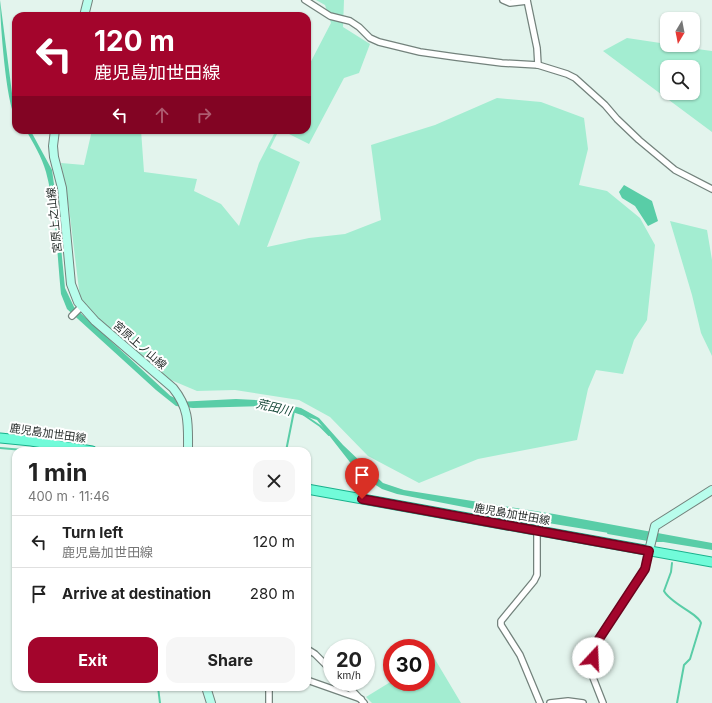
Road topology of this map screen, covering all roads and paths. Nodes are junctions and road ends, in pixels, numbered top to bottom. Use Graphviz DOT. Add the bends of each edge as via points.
graph roads {
  1 [pos="88,0"];
  2 [pos="305,0"];
  3 [pos="503,0"];
  4 [pos="527,1"];
  5 [pos="85,12"];
  6 [pos="538,65"];
  7 [pos="54,134"];
  8 [pos="712,189"];
  9 [pos="82,306"];
  10 [pos="72,316"];
  11 [pos="0,438"];
  12 [pos="68,447"];
  13 [pos="188,447"];
  14 [pos="311,490"];
  15 [pos="712,490"];
  16 [pos="537,531"];
  17 [pos="650,546"];
  18 [pos="712,562"];
  19 [pos="311,652"];
  20 [pos="323,662"];
  21 [pos="311,682"];
  22 [pos="207,691"];
  23 [pos="269,691"];
  24 [pos="353,691"];
  25 [pos="363,701"];
  26 [pos="211,703"];
  27 [pos="269,703"];
  28 [pos="540,703"];
  29 [pos="550,703"];
  30 [pos="583,703"];
  31 [pos="603,703"];
  1 -- 5 [label="street"];
  2 -- 6 [label="street" via="330,16 350,21 370,38 379,42 455,58"];
  3 -- 4 [label="street" via="510,3"];
  4 -- 6 [label="street"];
  6 -- 8 [label="street" via="575,78 661,159 675,170"];
  7 -- 9 [label="street, 宮原上之山線" via="54,157 63,193 72,284 74,295"];
  9 -- 10 [label="street"];
  9 -- 13 [label="street, 宮原上ノ山線" via="95,321 173,388 182,400 188,418"];
  11 -- 12 [label="main road, 鹿児島加世田線"];
  14 -- 16 [label="main road, 鹿児島加世田線"];
  15 -- 17 [label="street" via="655,526"];
  16 -- 17 [label="main road, 鹿児島加世田線"];
  16 -- 28 [label="street" via="537,575 501,621 501,625 520,655"];
  17 -- 18 [label="main road, 鹿児島加世田線"];
  17 -- 31 [label="street" via="645,569 595,649 591,668"];
  19 -- 20 [label="street"];
  21 -- 25 [label="street"];
  22 -- 26 [label="street"];
  23 -- 27 [label="street"];
  24 -- 25 [label="street"];
  29 -- 30 [label="street"];
}
